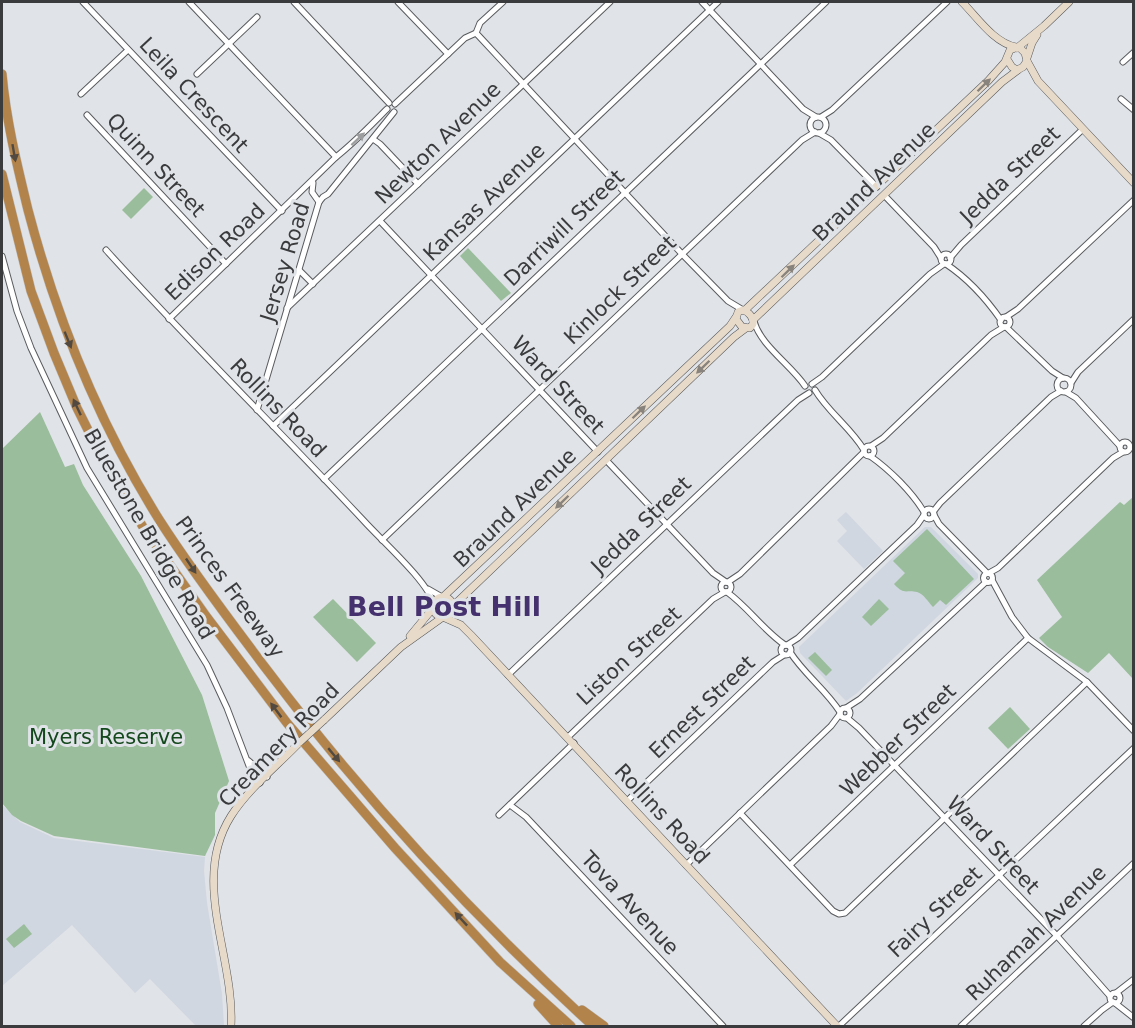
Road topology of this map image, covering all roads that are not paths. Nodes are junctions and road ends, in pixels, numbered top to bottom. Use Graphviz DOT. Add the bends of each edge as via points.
graph roads {
  1 [pos="83,2"];
  2 [pos="189,2"];
  3 [pos="294,2"];
  4 [pos="398,2"];
  5 [pos="503,2"];
  6 [pos="610,2"];
  7 [pos="702,2"];
  8 [pos="718,2"];
  9 [pos="826,2"];
  10 [pos="947,2"];
  11 [pos="962,2"];
  12 [pos="1069,2"];
  13 [pos="709,9"];
  14 [pos="256,17"];
  15 [pos="1044,26"];
  16 [pos="476,34"];
  17 [pos="995,36"];
  18 [pos="229,44"];
  19 [pos="1017,47"];
  20 [pos="128,50"];
  21 [pos="1134,52"];
  22 [pos="448,54"];
  23 [pos="1007,58"];
  24 [pos="1027,60"];
  25 [pos="1123,62"];
  26 [pos="760,63"];
  27 [pos="1018,70"];
  28 [pos="2,74"];
  29 [pos="197,74"];
  30 [pos="1038,81"];
  31 [pos="523,85"];
  32 [pos="81,94"];
  33 [pos="1121,99"];
  34 [pos="390,105"];
  35 [pos="803,109"];
  36 [pos="958,109"];
  37 [pos="832,110"];
  38 [pos="1134,110"];
  39 [pos="87,115"];
  40 [pos="818,117"];
  41 [pos="966,117"];
  42 [pos="810,124"];
  43 [pos="825,125"];
  44 [pos="1083,129"];
  45 [pos="817,132"];
  46 [pos="373,139"];
  47 [pos="573,139"];
  48 [pos="802,140"];
  49 [pos="831,140"];
  50 [pos="336,157"];
  51 [pos="2,174"];
  52 [pos="315,180"];
  53 [pos="1134,183"];
  54 [pos="418,184"];
  55 [pos="877,187"];
  56 [pos="300,193"];
  57 [pos="625,193"];
  58 [pos="884,195"];
  59 [pos="318,197"];
  60 [pos="1134,200"];
  61 [pos="282,212"];
  62 [pos="380,221"];
  63 [pos="106,250"];
  64 [pos="682,254"];
  65 [pos="2,256"];
  66 [pos="945,259"];
  67 [pos="226,264"];
  68 [pos="299,270"];
  69 [pos="431,275"];
  70 [pos="313,284"];
  71 [pos="728,301"];
  72 [pos="287,308"];
  73 [pos="744,310"];
  74 [pos="736,317"];
  75 [pos="1134,319"];
  76 [pos="168,320"];
  77 [pos="754,321"];
  78 [pos="1005,322"];
  79 [pos="747,328"];
  80 [pos="482,329"];
  81 [pos="760,335"];
  82 [pos="1052,371"];
  83 [pos="1078,372"];
  84 [pos="1064,378"];
  85 [pos="1064,387"];
  86 [pos="810,388"];
  87 [pos="539,389"];
  88 [pos="257,410"];
  89 [pos="273,426"];
  90 [pos="1128,447"];
  91 [pos="869,451"];
  92 [pos="598,452"];
  93 [pos="606,460"];
  94 [pos="324,479"];
  95 [pos="929,514"];
  96 [pos="667,524"];
  97 [pos="382,540"];
  98 [pos="988,578"];
  99 [pos="726,587"];
  100 [pos="426,588"];
  101 [pos="443,597"];
  102 [pos="434,606"];
  103 [pos="453,607"];
  104 [pos="443,617"];
  105 [pos="461,625"];
  106 [pos="1028,638"];
  107 [pos="400,647"];
  108 [pos="786,650"];
  109 [pos="508,675"];
  110 [pos="1087,682"];
  111 [pos="845,713"];
  112 [pos="1134,731"];
  113 [pos="571,740"];
  114 [pos="1134,748"];
  115 [pos="248,760"];
  116 [pos="895,765"];
  117 [pos="267,777"];
  118 [pos="260,783"];
  119 [pos="627,801"];
  120 [pos="510,805"];
  121 [pos="740,813"];
  122 [pos="499,815"];
  123 [pos="944,818"];
  124 [pos="1134,863"];
  125 [pos="686,865"];
  126 [pos="790,866"];
  127 [pos="998,875"];
  128 [pos="1057,936"];
  129 [pos="500,962"];
  130 [pos="1134,979"];
  131 [pos="549,986"];
  132 [pos="1115,997"];
  133 [pos="1134,1018"];
  134 [pos="231,1026"];
  135 [pos="558,1026"];
  136 [pos="571,1026"];
  137 [pos="592,1026"];
  138 [pos="604,1026"];
  139 [pos="723,1026"];
  140 [pos="838,1026"];
  141 [pos="962,1026"];
  142 [pos="1084,1026"];
  1 -- 20 [label="street, Leila Crescent"];
  2 -- 18 [label="street"];
  3 -- 34 [label="street"];
  4 -- 22 [label="street"];
  5 -- 16 [label="street, Edison Road" via="480,23"];
  6 -- 31 [label="street, Newton Avenue"];
  7 -- 13 [label="street"];
  8 -- 13 [label="street, Kansas Avenue"];
  9 -- 26 [label="street, Darriwill Street"];
  10 -- 37 [label="street"];
  11 -- 17 [label="street"];
  12 -- 15 [label="street"];
  13 -- 26 [label="street"];
  13 -- 47 [label="street, Kansas Avenue"];
  14 -- 18 [label="street"];
  15 -- 19 [label="street"];
  15 -- 24 [label="street" via="1032,42"];
  16 -- 22 [label="street, Edison Road" via="465,38"];
  16 -- 31 [label="street"];
  17 -- 19 [label="street"];
  17 -- 23 [label="street"];
  18 -- 29 [label="street"];
  18 -- 50 [label="street"];
  19 -- 23 [label="street" via="1009,51"];
  19 -- 24 [label="street"];
  20 -- 32 [label="street"];
  20 -- 61 [label="street, Leila Crescent"];
  21 -- 25 [label="street"];
  22 -- 34 [label="street, Edison Road"];
  23 -- 27 [label="street"];
  36 -- 23 [label="street, Braund Avenue, one-way"];
  24 -- 27 [label="street"];
  24 -- 30 [label="street"];
  26 -- 35 [label="street"];
  26 -- 57 [label="street, Darriwill Street"];
  27 -- 30 [label="street"];
  27 -- 41 [label="street, Braund Avenue"];
  28 -- 131 [label="highway, Princes Freeway, one-way" via="16,164 62,325 105,423 159,520 232,624 331,752 443,878"];
  30 -- 44 [label="street"];
  31 -- 47 [label="street"];
  31 -- 54 [label="street, Newton Avenue"];
  33 -- 38 [label="street"];
  34 -- 46 [label="street, Jersey Road" via="397,108"];
  50 -- 34 [label="street, Edison Road, one-way"];
  35 -- 40 [label="street"];
  35 -- 42 [label="street"];
  36 -- 41 [label="street"];
  36 -- 55 [label="street, Braund Avenue"];
  37 -- 40 [label="street"];
  37 -- 43 [label="street"];
  39 -- 67 [label="street, Quinn Street"];
  40 -- 42 [label="street, Kinlock Street"];
  40 -- 43 [label="street"];
  41 -- 58 [label="street, Braund Avenue"];
  42 -- 45 [label="street"];
  42 -- 48 [label="street, Kinlock Street"];
  43 -- 45 [label="street, Kinlock Street"];
  43 -- 49 [label="street"];
  44 -- 53 [label="street"];
  44 -- 66 [label="street, Jedda Street"];
  45 -- 48 [label="street, Kinlock Street"];
  45 -- 49 [label="street"];
  46 -- 54 [label="street"];
  46 -- 59 [label="street, Jersey Road" via="328,194"];
  47 -- 57 [label="street"];
  47 -- 69 [label="street, Kansas Avenue"];
  48 -- 64 [label="street, Kinlock Street"];
  49 -- 55 [label="street"];
  50 -- 52 [label="street, Edison Road"];
  129 -- 51 [label="highway, Princes Freeway, one-way" via="286,723 177,576 125,498 77,408 54,353 31,291"];
  52 -- 56 [label="street, Edison Road"];
  52 -- 59 [label="street"];
  54 -- 62 [label="street, Newton Avenue"];
  55 -- 58 [label="street"];
  73 -- 55 [label="street, Braund Avenue, one-way"];
  56 -- 59 [label="street"];
  56 -- 61 [label="street, Edison Road"];
  57 -- 64 [label="street"];
  57 -- 80 [label="street, Darriwill Street"];
  58 -- 66 [label="street"];
  58 -- 77 [label="street, Braund Avenue"];
  59 -- 68 [label="street, Jersey Road"];
  60 -- 78 [label="street, Liston Street"];
  61 -- 67 [label="street, Edison Road"];
  62 -- 69 [label="street, Ward Street"];
  62 -- 70 [label="street, Newton Avenue"];
  63 -- 76 [label="street, Rollins Road"];
  64 -- 71 [label="street"];
  64 -- 87 [label="street, Kinlock Street"];
  65 -- 115 [label="street, Bluestone Bridge Road" via="31,348 87,468 207,665"];
  66 -- 78 [label="street"];
  66 -- 86 [label="street, Jedda Street"];
  67 -- 76 [label="street, Edison Road"];
  68 -- 70 [label="street"];
  68 -- 72 [label="street, Jersey Road"];
  69 -- 80 [label="street, Ward Street"];
  69 -- 89 [label="street, Kansas Avenue"];
  70 -- 72 [label="street, Newton Avenue"];
  71 -- 73 [label="street"];
  71 -- 74 [label="street"];
  72 -- 88 [label="street, Jersey Road"];
  73 -- 74 [label="street"];
  73 -- 77 [label="street"];
  74 -- 79 [label="street"];
  92 -- 74 [label="street, Braund Avenue, one-way"];
  75 -- 83 [label="street"];
  76 -- 88 [label="street, Rollins Road"];
  77 -- 79 [label="street"];
  77 -- 81 [label="street"];
  78 -- 82 [label="street"];
  78 -- 91 [label="street, Liston Street"];
  79 -- 81 [label="street"];
  79 -- 93 [label="street, Braund Avenue, one-way"];
  80 -- 87 [label="street, Ward Street"];
  80 -- 94 [label="street, Darriwill Street"];
  81 -- 86 [label="street"];
  82 -- 84 [label="street"];
  82 -- 85 [label="street"];
  83 -- 84 [label="street"];
  83 -- 85 [label="street"];
  84 -- 85 [label="street, Ernest Street"];
  84 -- 85 [label="street"];
  85 -- 90 [label="street"];
  85 -- 95 [label="street, Ernest Street"];
  86 -- 91 [label="street"];
  86 -- 96 [label="street, Jedda Street"];
  87 -- 92 [label="street, Ward Street"];
  87 -- 97 [label="street, Kinlock Street"];
  88 -- 89 [label="street, Rollins Road"];
  89 -- 94 [label="street, Rollins Road"];
  90 -- 98 [label="street"];
  91 -- 95 [label="street"];
  91 -- 99 [label="street, Liston Street"];
  92 -- 93 [label="street, Ward Street"];
  92 -- 101 [label="street, Braund Avenue"];
  93 -- 96 [label="street, Ward Street"];
  93 -- 103 [label="street, Braund Avenue, one-way"];
  94 -- 97 [label="street, Rollins Road"];
  95 -- 98 [label="street"];
  95 -- 108 [label="street, Ernest Street"];
  96 -- 99 [label="street, Ward Street"];
  96 -- 109 [label="street, Jedda Street"];
  97 -- 100 [label="street, Rollins Road"];
  98 -- 106 [label="street"];
  98 -- 111 [label="street"];
  99 -- 108 [label="street, Ward Street"];
  99 -- 113 [label="street, Liston Street"];
  100 -- 101 [label="street, Rollins Road"];
  100 -- 102 [label="street, Rollins Road"];
  101 -- 102 [label="street"];
  101 -- 103 [label="street"];
  102 -- 104 [label="street"];
  102 -- 107 [label="street, Creamery Road"];
  103 -- 104 [label="street" via="451,614"];
  103 -- 105 [label="street, Rollins Road"];
  104 -- 105 [label="street, Rollins Road"];
  104 -- 107 [label="street, Creamery Road"];
  105 -- 109 [label="street, Rollins Road"];
  106 -- 110 [label="street"];
  106 -- 116 [label="street, Webber Street"];
  107 -- 117 [label="street, Creamery Road, bridge"];
  108 -- 111 [label="street, Ward Street"];
  108 -- 119 [label="street, Ernest Street"];
  109 -- 113 [label="street, Rollins Road"];
  110 -- 112 [label="street"];
  110 -- 123 [label="street"];
  111 -- 116 [label="street, Ward Street"];
  111 -- 121 [label="street"];
  113 -- 119 [label="street, Rollins Road"];
  113 -- 120 [label="street, Liston Street"];
  114 -- 127 [label="street, Fairy Street"];
  115 -- 117 [label="street, Bluestone Bridge Road"];
  115 -- 118 [label="street, Bluestone Bridge Road"];
  116 -- 123 [label="street, Ward Street"];
  116 -- 126 [label="street, Webber Street"];
  117 -- 118 [label="street, Creamery Road"];
  118 -- 134 [label="street, Creamery Road" via="227,824 213,871"];
  119 -- 125 [label="street, Rollins Road"];
  120 -- 122 [label="street, Liston Street"];
  120 -- 139 [label="street, Tova Avenue" via="526,817"];
  121 -- 125 [label="street"];
  121 -- 126 [label="street"];
  123 -- 126 [label="street" via="845,913 833,910"];
  123 -- 127 [label="street, Ward Street"];
  124 -- 128 [label="street, Ruhamah Avenue"];
  125 -- 140 [label="street, Rollins Road"];
  127 -- 128 [label="street, Ward Street"];
  127 -- 140 [label="street, Fairy Street"];
  128 -- 132 [label="street, Ward Street"];
  128 -- 141 [label="street, Ruhamah Avenue"];
  129 -- 135 [label="highway"];
  129 -- 136 [label="highway, Princes Freeway"];
  130 -- 132 [label="street"];
  131 -- 137 [label="highway, Princes Freeway"];
  131 -- 138 [label="highway"];
  132 -- 133 [label="street, Ward Street"];
  132 -- 142 [label="street"];
}
